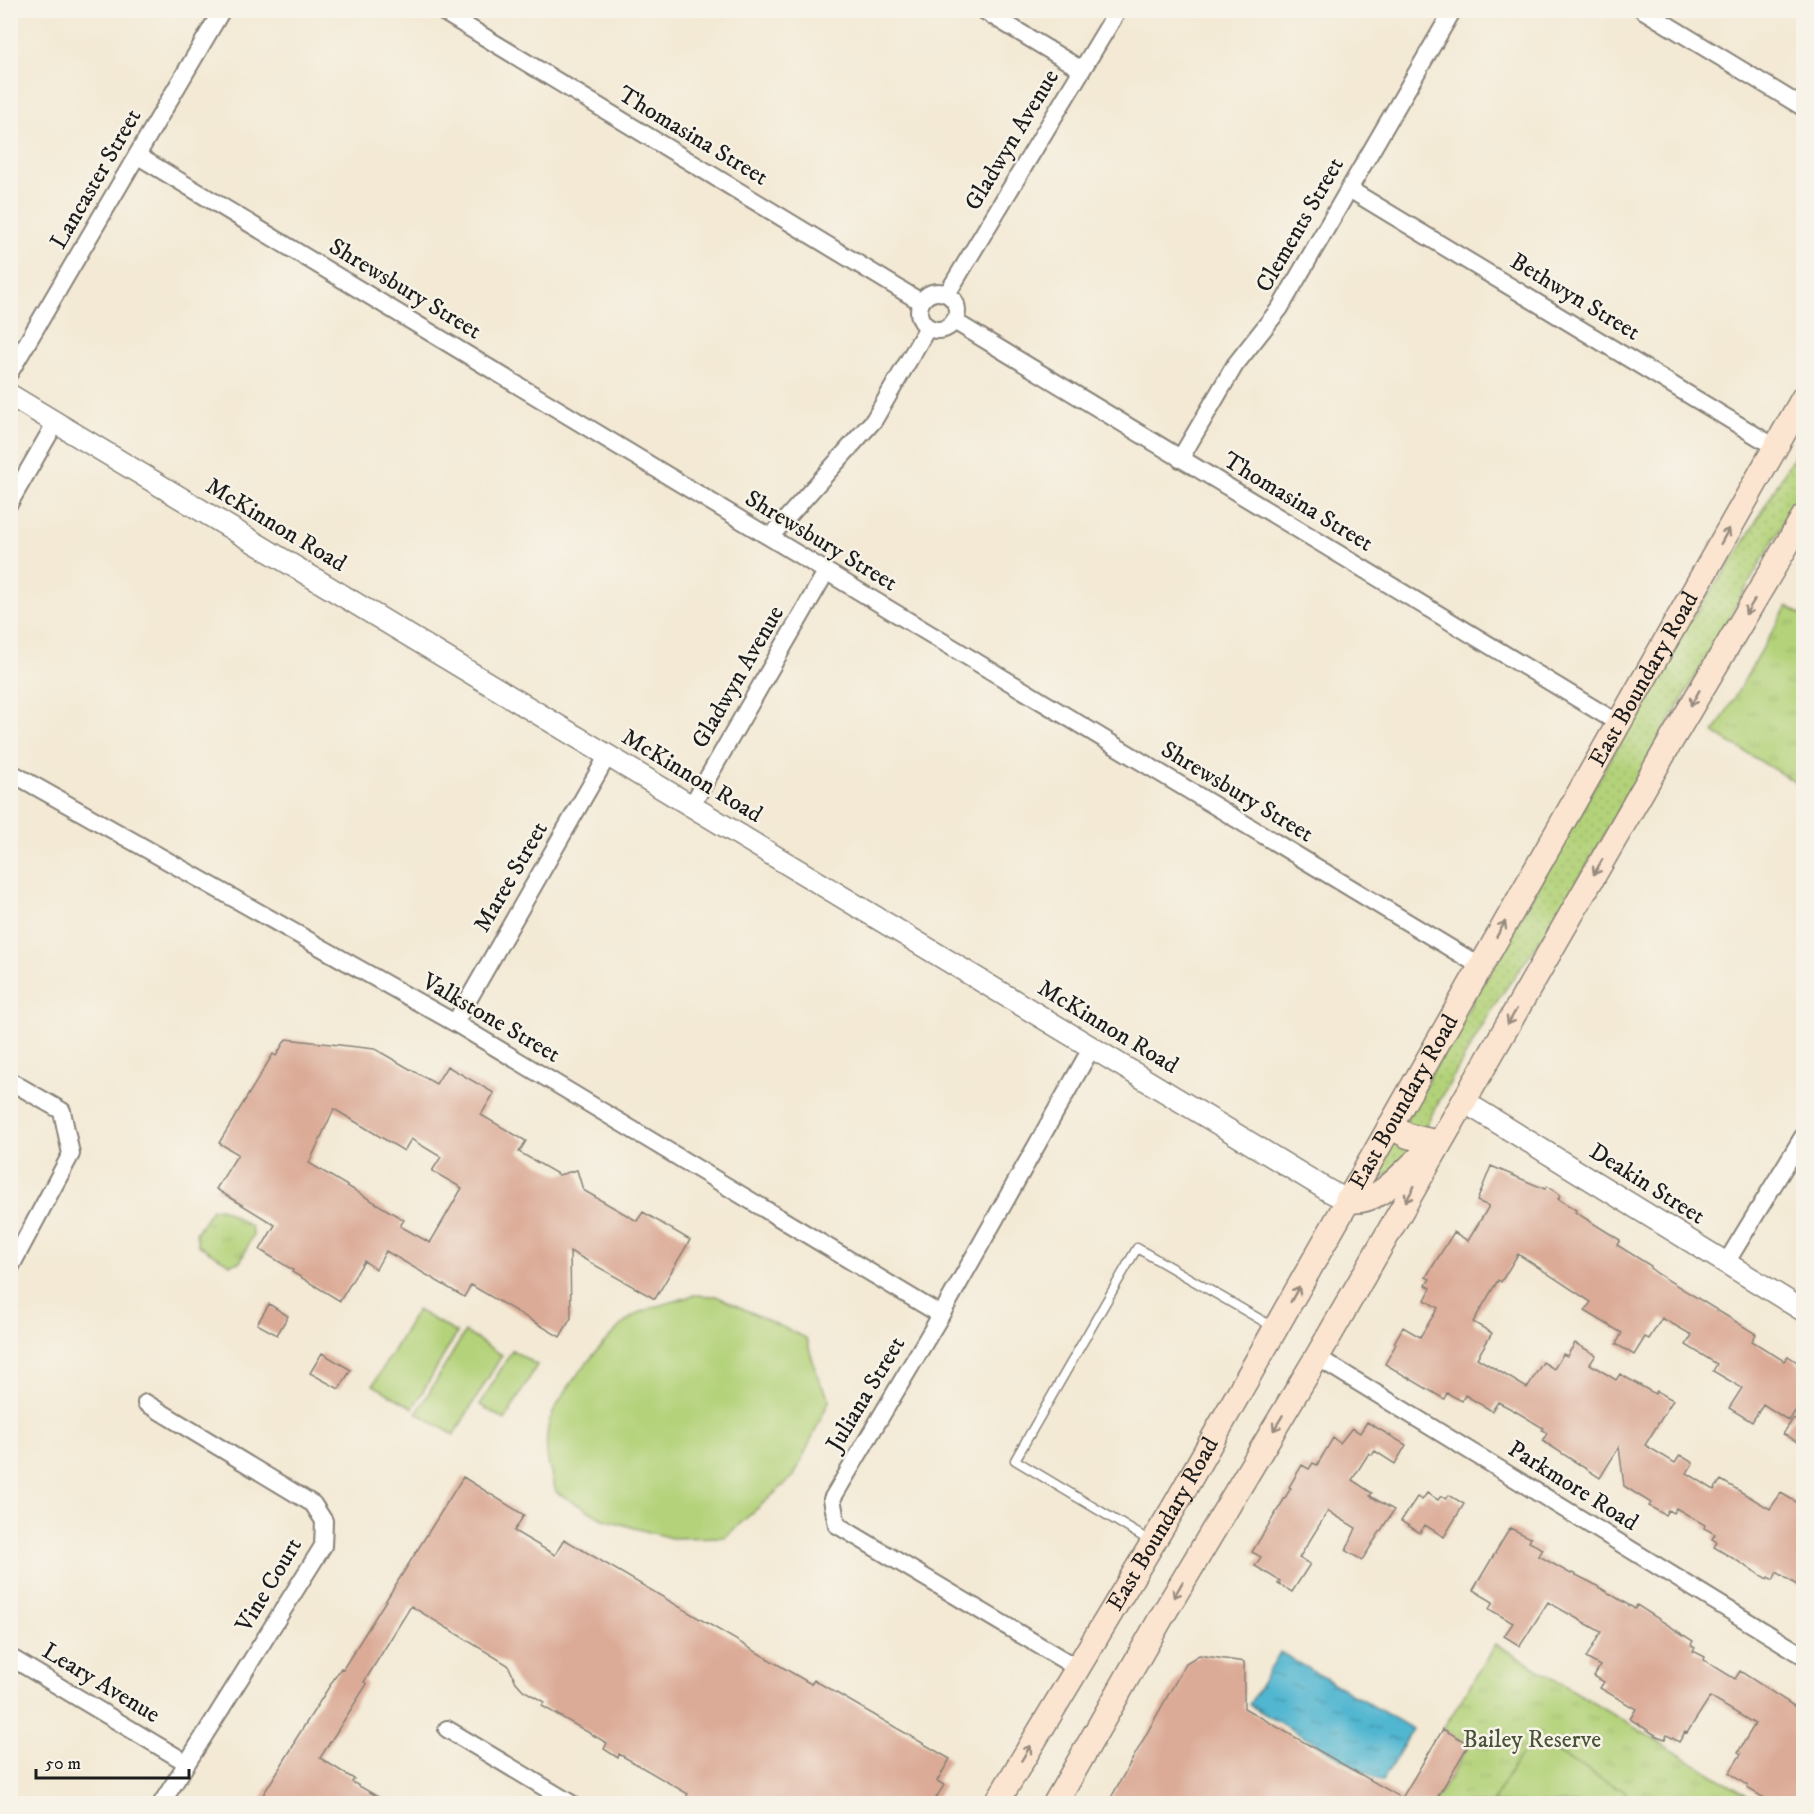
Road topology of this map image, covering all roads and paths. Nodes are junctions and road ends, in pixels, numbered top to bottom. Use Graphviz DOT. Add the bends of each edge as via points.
graph roads {
  1 [pos="222,10"];
  2 [pos="440,10"];
  3 [pos="983,10"];
  4 [pos="1118,10"];
  5 [pos="1453,10"];
  6 [pos="1642,10"];
  7 [pos="1082,70"];
  8 [pos="1803,108"];
  9 [pos="138,156"];
  10 [pos="1349,189"];
  11 [pos="947,294"];
  12 [pos="921,302"];
  13 [pos="954,321"];
  14 [pos="928,327"];
  15 [pos="10,372"];
  16 [pos="10,395"];
  17 [pos="1803,397"];
  18 [pos="56,422"];
  19 [pos="1775,447"];
  20 [pos="1180,459"];
  21 [pos="10,502"];
  22 [pos="1803,516"];
  23 [pos="770,537"];
  24 [pos="826,572"];
  25 [pos="1618,723"];
  26 [pos="608,755"];
  27 [pos="10,772"];
  28 [pos="692,806"];
  29 [pos="1480,966"];
  30 [pos="455,1023"];
  31 [pos="1092,1047"];
  32 [pos="10,1081"];
  33 [pos="1463,1101"];
  34 [pos="1389,1126"];
  35 [pos="1803,1135"];
  36 [pos="1439,1143"];
  37 [pos="1347,1200"];
  38 [pos="1726,1263"];
  39 [pos="10,1268"];
  40 [pos="1803,1311"];
  41 [pos="941,1315"];
  42 [pos="1275,1328"];
  43 [pos="1317,1357"];
  44 [pos="146,1403"];
  45 [pos="1153,1543"];
  46 [pos="1803,1656"];
  47 [pos="10,1657"];
  48 [pos="1077,1668"];
  49 [pos="447,1729"];
  50 [pos="187,1762"];
  51 [pos="161,1803"];
  52 [pos="573,1803"];
  53 [pos="996,1803"];
  54 [pos="1055,1803"];
  1 -- 9 [label="street, Lancaster Street"];
  2 -- 12 [label="street, Thomasina Street"];
  3 -- 7 [label="street"];
  4 -- 7 [label="street, Gladwyn Avenue"];
  5 -- 10 [label="street, Clements Street"];
  6 -- 8 [label="street"];
  7 -- 11 [label="street, Gladwyn Avenue"];
  9 -- 15 [label="street, Lancaster Street"];
  9 -- 23 [label="street, Shrewsbury Street"];
  10 -- 19 [label="street, Bethwyn Street"];
  10 -- 20 [label="street, Clements Street" via="1280,308 1235,365"];
  11 -- 12 [label="street" via="936,291"];
  11 -- 13 [label="street" via="957,308"];
  12 -- 14 [label="street" via="920,318"];
  13 -- 14 [label="street" via="940,330"];
  13 -- 20 [label="street, Thomasina Street"];
  14 -- 23 [label="street" via="874,420"];
  16 -- 18 [label="street, McKinnon Road"];
  17 -- 19 [label="main road, East Boundary Road"];
  18 -- 21 [label="street"];
  18 -- 26 [label="street, McKinnon Road"];
  25 -- 19 [label="main road, East Boundary Road, one-way"];
  20 -- 25 [label="street, Thomasina Street"];
  22 -- 33 [label="main road, East Boundary Road, one-way"];
  23 -- 24 [label="street, Shrewsbury Street"];
  24 -- 28 [label="street, Gladwyn Avenue"];
  24 -- 29 [label="street, Shrewsbury Street"];
  29 -- 25 [label="main road, East Boundary Road, one-way"];
  26 -- 28 [label="street, McKinnon Road"];
  26 -- 30 [label="street, Maree Street"];
  27 -- 30 [label="street, Valkstone Street"];
  28 -- 31 [label="street, McKinnon Road"];
  29 -- 34 [label="main road, East Boundary Road"];
  30 -- 41 [label="street, Valkstone Street"];
  31 -- 37 [label="street, McKinnon Road"];
  31 -- 41 [label="street, Juliana Street"];
  32 -- 39 [label="street" via="62,1111 70,1154"];
  33 -- 36 [label="main road, East Boundary Road"];
  33 -- 38 [label="street, Deakin Street"];
  34 -- 36 [label="main road" via="1408,1136"];
  34 -- 37 [label="main road, East Boundary Road"];
  35 -- 38 [label="street"];
  36 -- 37 [label="main road" via="1380,1192 1364,1200"];
  36 -- 43 [label="main road, East Boundary Road, one-way"];
  42 -- 37 [label="main road, East Boundary Road, one-way"];
  38 -- 40 [label="street, Deakin Street"];
  41 -- 48 [label="street, Juliana Street" via="832,1499 837,1525"];
  42 -- 45 [label="main road, East Boundary Road"];
  42 -- 45 [label="lane" via="1137,1248 1015,1460"];
  43 -- 46 [label="street, Parkmore Road"];
  43 -- 54 [label="main road, East Boundary Road, one-way"];
  44 -- 50 [label="street, Vine Court" via="313,1504 324,1521 322,1546"];
  45 -- 48 [label="main road, East Boundary Road"];
  47 -- 50 [label="street, Leary Avenue"];
  53 -- 48 [label="main road, East Boundary Road, one-way"];
  49 -- 52 [label="street"];
  50 -- 51 [label="street"];
}
